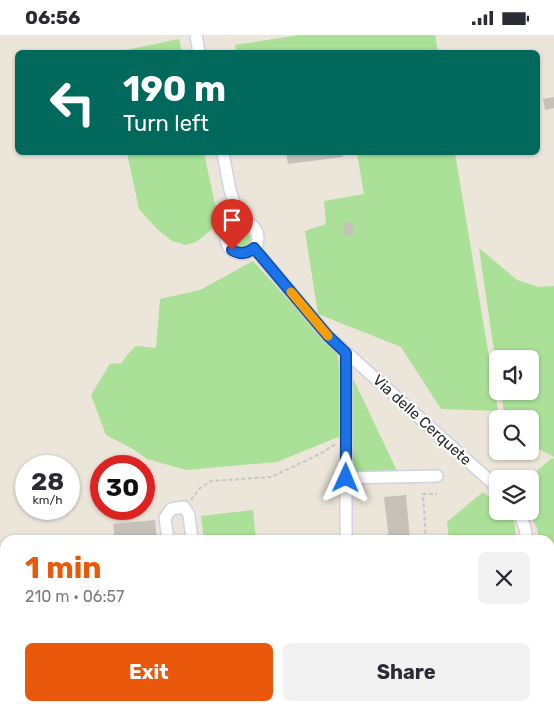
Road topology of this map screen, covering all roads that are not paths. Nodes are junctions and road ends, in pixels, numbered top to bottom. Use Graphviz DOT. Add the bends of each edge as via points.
graph roads {
  1 [pos="196,35"];
  2 [pos="198,50"];
  3 [pos="223,155"];
  4 [pos="240,222"];
  5 [pos="254,248"];
  6 [pos="346,353"];
  7 [pos="437,476"];
  8 [pos="346,478"];
  9 [pos="489,480"];
  10 [pos="522,520"];
  11 [pos="167,535"];
  12 [pos="191,535"];
  13 [pos="346,535"];
  14 [pos="526,535"];
  1 -- 2 [label="street"];
  3 -- 4 [label="street"];
  4 -- 5 [label="street" via="256,230"];
  4 -- 5 [label="street" via="229,228 228,246 244,254"];
  5 -- 6 [label="street, Via delle Cerquete"];
  6 -- 8 [label="street, Via delle Cerquete"];
  6 -- 9 [label="street, Via delle Cerquete"];
  7 -- 8 [label="street"];
  8 -- 13 [label="street, Via delle Cerquete"];
  10 -- 14 [label="street"];
  11 -- 12 [label="street" via="165,518 171,509 184,507 189,515"];
}
